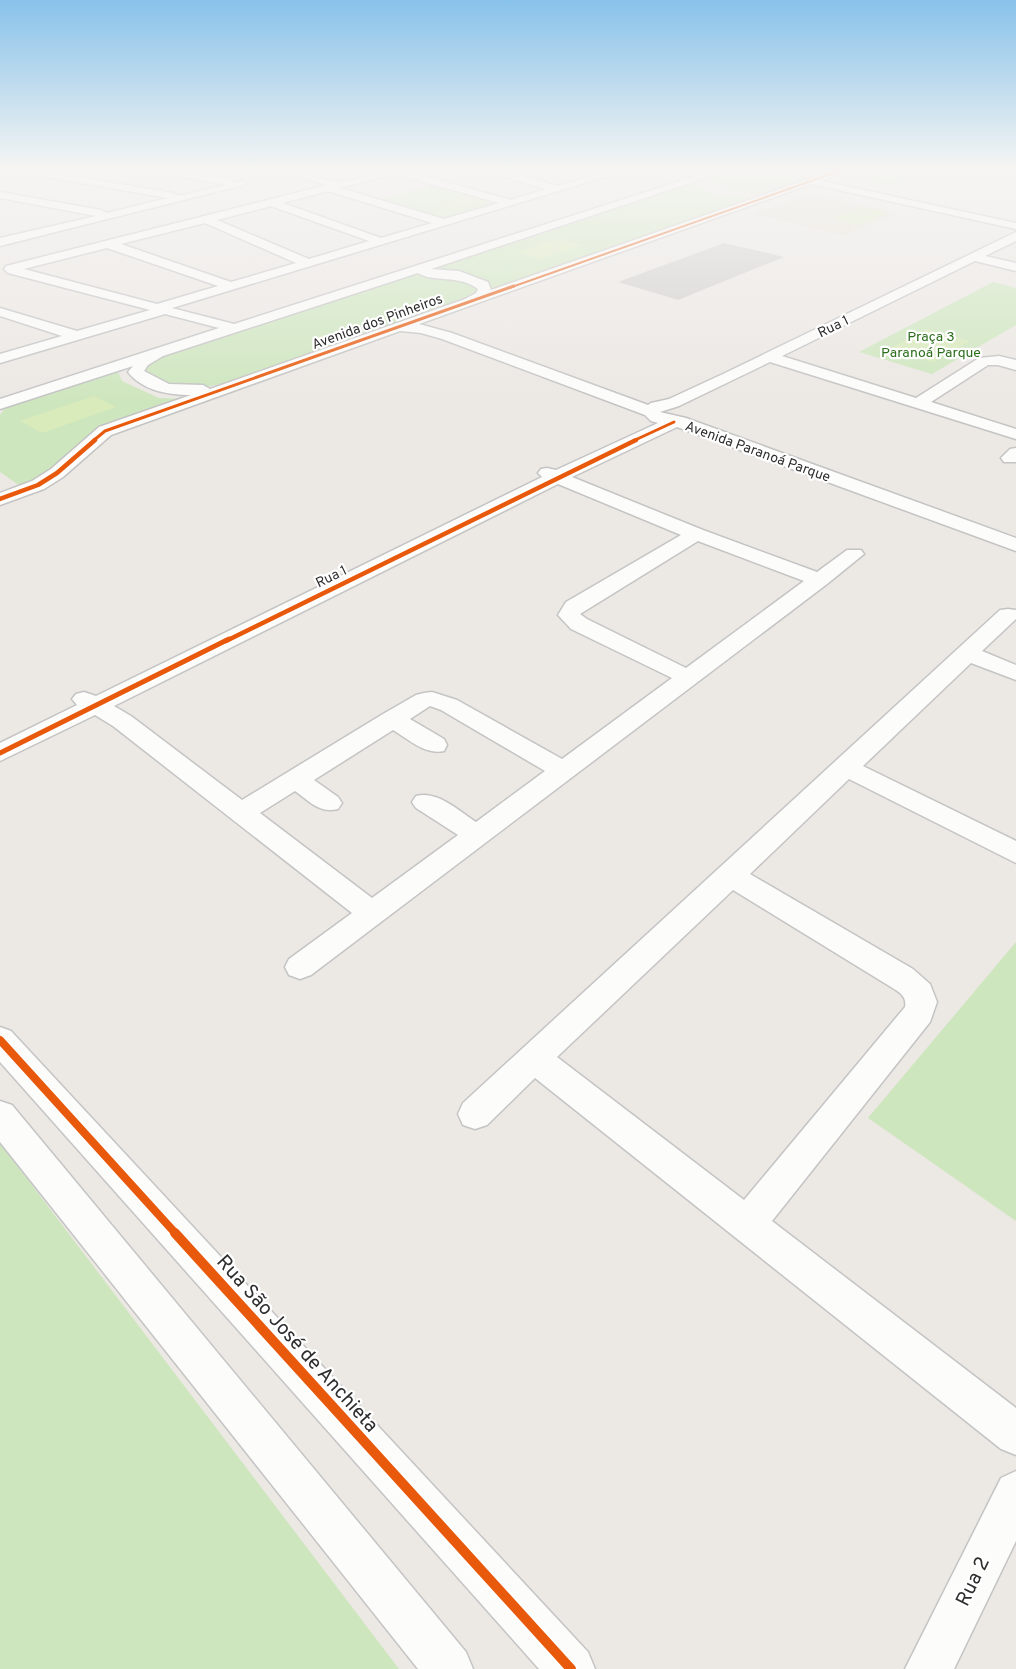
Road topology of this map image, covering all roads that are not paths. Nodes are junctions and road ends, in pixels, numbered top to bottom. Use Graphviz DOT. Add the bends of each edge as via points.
graph roads {
  1 [pos="89,247"];
  2 [pos="116,247"];
  3 [pos="270,247"];
  4 [pos="360,247"];
  5 [pos="484,247"];
  6 [pos="623,247"];
  7 [pos="995,247"];
  8 [pos="1016,250"];
  9 [pos="975,257"];
  10 [pos="993,261"];
  11 [pos="307,263"];
  12 [pos="1016,267"];
  13 [pos="5,268"];
  14 [pos="35,276"];
  15 [pos="390,277"];
  16 [pos="9,285"];
  17 [pos="231,286"];
  18 [pos="467,301"];
  19 [pos="161,309"];
  20 [pos="0,312"];
  21 [pos="435,312"];
  22 [pos="398,327"];
  23 [pos="234,328"];
  24 [pos="76,336"];
  25 [pos="168,349"];
  26 [pos="770,357"];
  27 [pos="0,359"];
  28 [pos="787,362"];
  29 [pos="1016,365"];
  30 [pos="237,383"];
  31 [pos="0,404"];
  32 [pos="919,404"];
  33 [pos="695,412"];
  34 [pos="666,413"];
  35 [pos="1016,434"];
  36 [pos="548,473"];
  37 [pos="0,499"];
  38 [pos="1016,529"];
  39 [pos="696,534"];
  40 [pos="1016,545"];
  41 [pos="855,554"];
  42 [pos="820,580"];
  43 [pos="1008,615"];
  44 [pos="967,653"];
  45 [pos="1016,673"];
  46 [pos="689,678"];
  47 [pos="86,701"];
  48 [pos="392,719"];
  49 [pos="0,732"];
  50 [pos="435,745"];
  51 [pos="0,753"];
  52 [pos="845,767"];
  53 [pos="564,771"];
  54 [pos="295,779"];
  55 [pos="425,802"];
  56 [pos="329,803"];
  57 [pos="241,813"];
  58 [pos="477,835"];
  59 [pos="1016,853"];
  60 [pos="730,875"];
  61 [pos="372,914"];
  62 [pos="300,967"];
  63 [pos="0,1040"];
  64 [pos="535,1059"];
  65 [pos="475,1114"];
  66 [pos="0,1116"];
  67 [pos="747,1224"];
  68 [pos="1016,1434"];
  69 [pos="1016,1493"];
  70 [pos="449,1669"];
  71 [pos="571,1669"];
  72 [pos="928,1669"];
  1 -- 13 [label="street"];
  2 -- 17 [label="street"];
  3 -- 11 [label="street"];
  4 -- 11 [label="street"];
  5 -- 15 [label="street"];
  6 -- 18 [label="street, Avenida dos Pinheiros"];
  7 -- 9 [label="street, Rua 1"];
  8 -- 10 [label="street, Rua 1"];
  9 -- 10 [label="street"];
  9 -- 26 [label="street, Rua 1"];
  10 -- 12 [label="street"];
  10 -- 28 [label="street, Rua 1"];
  11 -- 17 [label="street"];
  13 -- 14 [label="street"];
  14 -- 16 [label="street"];
  14 -- 19 [label="street"];
  15 -- 18 [label="street" via="425,272 459,274 474,279 485,289 482,296"];
  15 -- 23 [label="street"];
  17 -- 19 [label="street"];
  18 -- 21 [label="street, Avenida dos Pinheiros"];
  19 -- 23 [label="street"];
  19 -- 24 [label="street"];
  20 -- 24 [label="street"];
  21 -- 22 [label="street, Avenida dos Pinheiros"];
  21 -- 34 [label="street, Avenida Paranoá Parque" via="445,323"];
  22 -- 30 [label="street, Avenida dos Pinheiros"];
  22 -- 34 [label="street, Avenida Paranoá Parque" via="447,336"];
  23 -- 25 [label="street"];
  24 -- 27 [label="street"];
  25 -- 30 [label="street" via="143,363 136,372 148,383 184,391"];
  25 -- 31 [label="street"];
  26 -- 28 [label="street"];
  26 -- 34 [label="street, Rua 1"];
  28 -- 32 [label="street"];
  28 -- 33 [label="street, Rua 1"];
  29 -- 32 [label="street" via="984,361"];
  30 -- 37 [label="street, Avenida dos Pinheiros" via="105,431 57,473 38,485"];
  32 -- 35 [label="street"];
  33 -- 34 [label="street, Rua 1" via="692,419"];
  33 -- 38 [label="street, Avenida Paranoá Parque"];
  34 -- 36 [label="street, Rua 1"];
  34 -- 40 [label="street, Avenida Paranoá Parque"];
  36 -- 39 [label="street"];
  36 -- 47 [label="street, Rua 1"];
  39 -- 42 [label="street"];
  39 -- 46 [label="street" via="574,607 569,615 579,624"];
  41 -- 42 [label="street"];
  42 -- 46 [label="street"];
  43 -- 44 [label="street"];
  44 -- 45 [label="street"];
  44 -- 52 [label="street"];
  46 -- 53 [label="street"];
  47 -- 49 [label="street, Rua 1"];
  47 -- 51 [label="street, Rua 1"];
  47 -- 57 [label="street" via="122,721"];
  48 -- 50 [label="street"];
  48 -- 53 [label="street" via="424,700 441,701"];
  48 -- 54 [label="street"];
  52 -- 59 [label="street"];
  52 -- 60 [label="street"];
  53 -- 58 [label="street"];
  54 -- 56 [label="street"];
  54 -- 57 [label="street"];
  55 -- 58 [label="street"];
  57 -- 61 [label="street"];
  58 -- 61 [label="street"];
  60 -- 64 [label="street"];
  60 -- 67 [label="street" via="902,978 915,987 923,1004"];
  61 -- 62 [label="street"];
  63 -- 71 [label="street, Rua São José de Anchieta"];
  64 -- 65 [label="street"];
  64 -- 67 [label="street"];
  66 -- 70 [label="street"];
  67 -- 68 [label="street"];
  69 -- 72 [label="street, Rua 2"];
}
